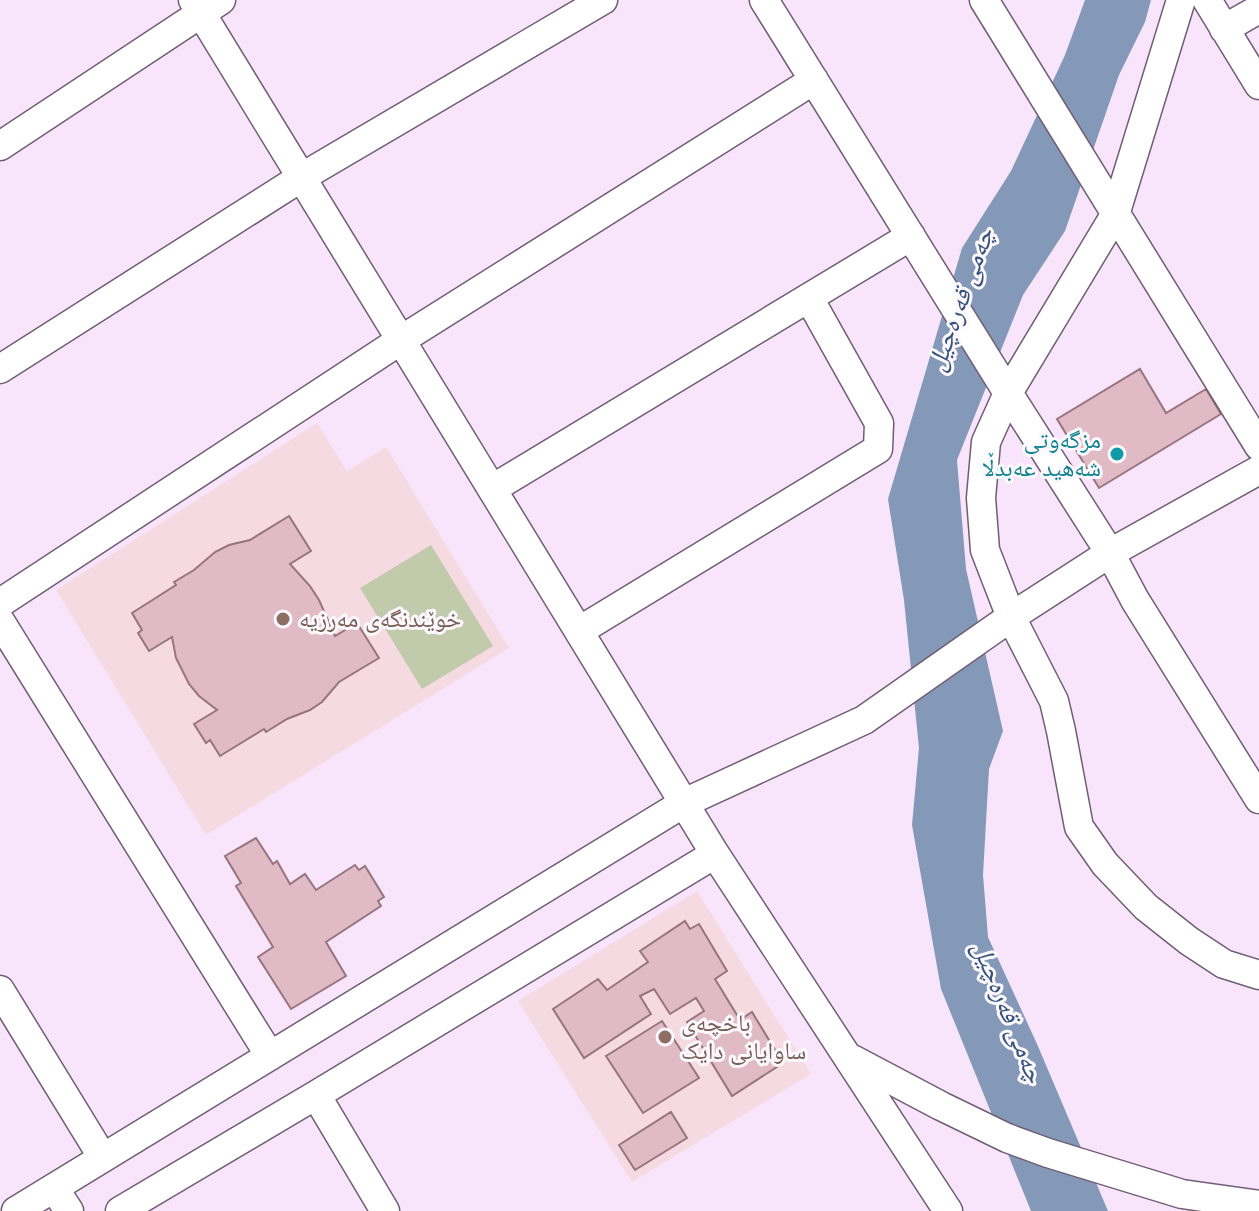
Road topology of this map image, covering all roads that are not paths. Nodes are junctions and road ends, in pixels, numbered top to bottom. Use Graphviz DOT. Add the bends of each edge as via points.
graph roads {
  1 [pos="603,0"];
  2 [pos="764,0"];
  3 [pos="984,0"];
  4 [pos="1181,0"];
  5 [pos="1207,0"];
  6 [pos="205,4"];
  7 [pos="1259,9"];
  8 [pos="1224,29"];
  9 [pos="814,80"];
  10 [pos="1259,85"];
  11 [pos="0,146"];
  12 [pos="302,177"];
  13 [pos="1115,215"];
  14 [pos="911,236"];
  15 [pos="809,298"];
  16 [pos="401,340"];
  17 [pos="0,369"];
  18 [pos="1008,393"];
  19 [pos="1259,446"];
  20 [pos="1259,470"];
  21 [pos="492,489"];
  22 [pos="1110,553"];
  23 [pos="0,603"];
  24 [pos="1011,617"];
  25 [pos="0,621"];
  26 [pos="579,631"];
  27 [pos="9,656"];
  28 [pos="1259,799"];
  29 [pos="684,803"];
  30 [pos="715,854"];
  31 [pos="1259,975"];
  32 [pos="0,990"];
  33 [pos="270,1056"];
  34 [pos="848,1056"];
  35 [pos="316,1095"];
  36 [pos="103,1158"];
  37 [pos="61,1199"];
  38 [pos="155,1202"];
  39 [pos="1259,1205"];
  40 [pos="16,1211"];
  41 [pos="120,1211"];
  42 [pos="385,1211"];
  43 [pos="948,1211"];
  1 -- 12 [label="street"];
  2 -- 9 [label="street"];
  3 -- 13 [label="street"];
  4 -- 13 [label="street"];
  5 -- 8 [label="street"];
  6 -- 11 [label="street"];
  6 -- 12 [label="street"];
  7 -- 8 [label="street"];
  8 -- 10 [label="street"];
  9 -- 14 [label="street"];
  9 -- 16 [label="street"];
  12 -- 16 [label="street"];
  12 -- 17 [label="street"];
  13 -- 18 [label="street"];
  13 -- 19 [label="street"];
  14 -- 15 [label="street"];
  14 -- 18 [label="street"];
  15 -- 21 [label="street"];
  15 -- 26 [label="street" via="879,423 878,449"];
  16 -- 21 [label="street"];
  16 -- 23 [label="street"];
  18 -- 22 [label="street"];
  18 -- 24 [label="street" via="986,442 981,498 985,550"];
  20 -- 22 [label="street"];
  21 -- 26 [label="street"];
  22 -- 24 [label="street"];
  22 -- 28 [label="street"];
  24 -- 29 [label="street" via="864,720"];
  24 -- 31 [label="street" via="1054,701 1079,827 1146,907 1224,964"];
  25 -- 27 [label="street"];
  26 -- 29 [label="street"];
  27 -- 33 [label="street"];
  29 -- 30 [label="street"];
  29 -- 33 [label="street"];
  30 -- 34 [label="street"];
  30 -- 35 [label="street"];
  32 -- 36 [label="street"];
  33 -- 36 [label="street"];
  34 -- 39 [label="street" via="941,1106 1073,1162 1182,1194"];
  34 -- 43 [label="street"];
  35 -- 38 [label="street"];
  35 -- 42 [label="street"];
  36 -- 37 [label="street"];
  37 -- 40 [label="street"];
  38 -- 41 [label="street"];
}
